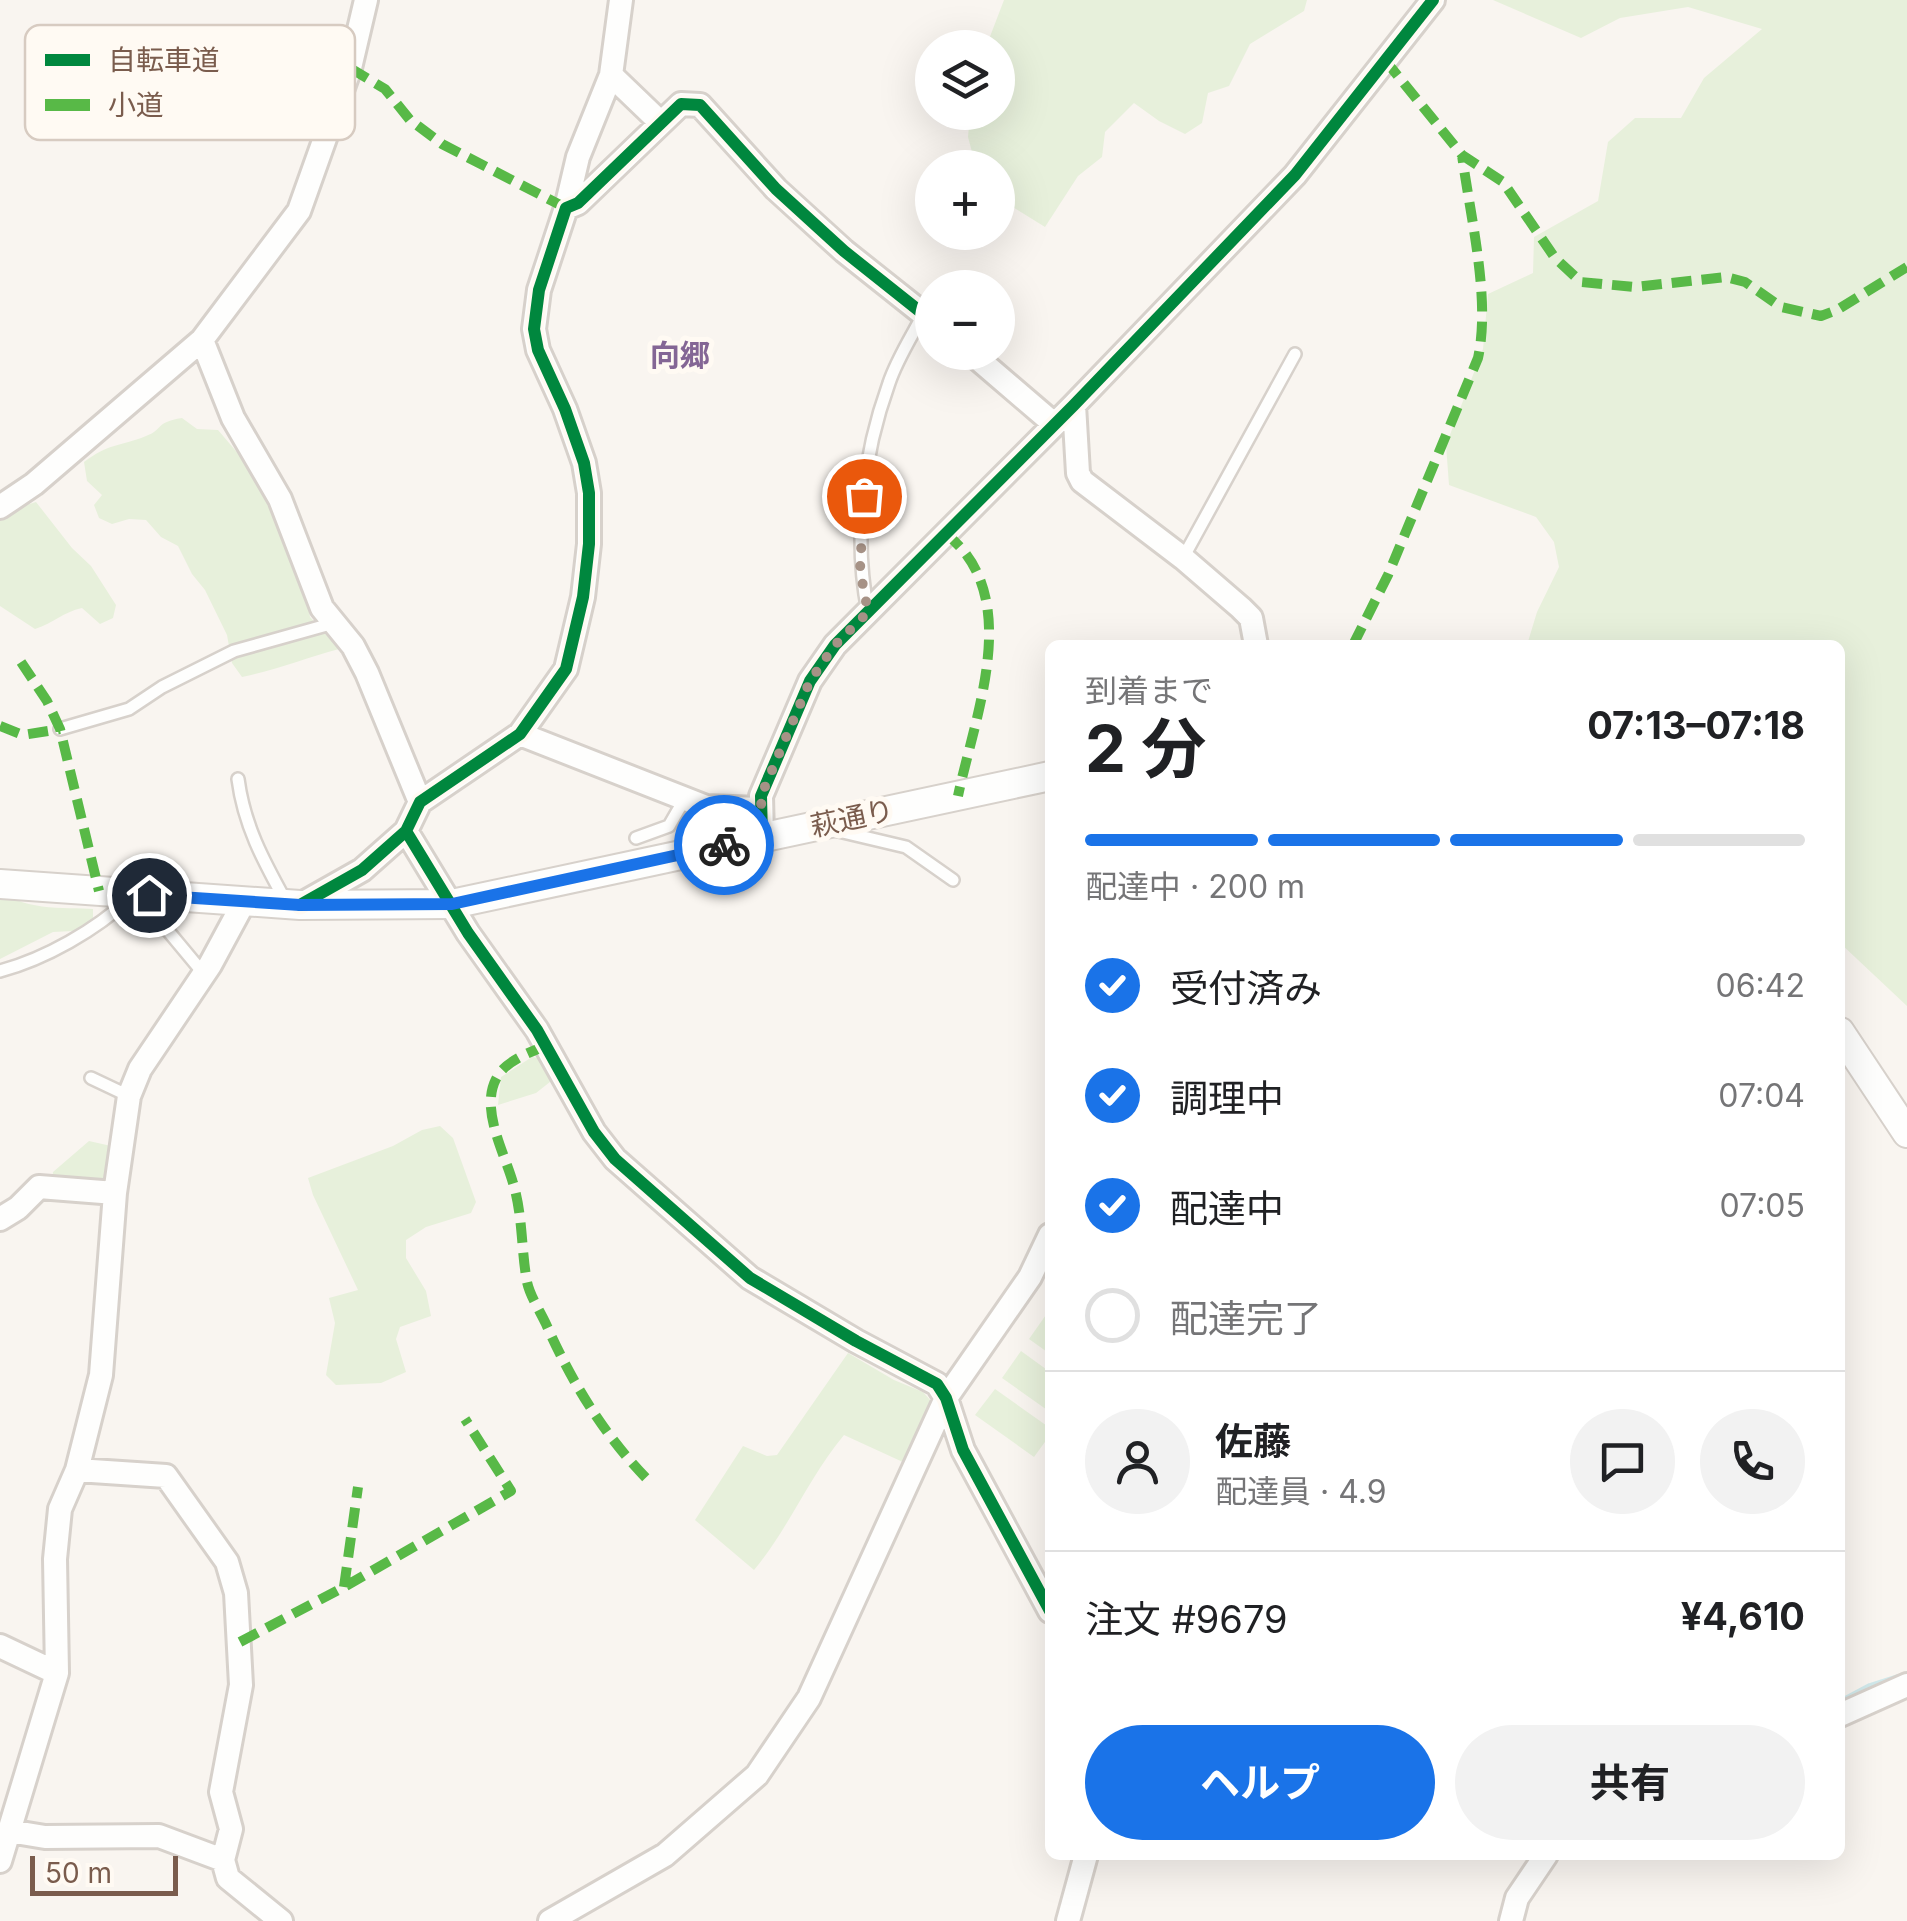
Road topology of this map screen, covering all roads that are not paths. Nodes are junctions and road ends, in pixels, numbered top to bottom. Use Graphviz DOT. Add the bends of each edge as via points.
graph roads {
  1 [pos="366,0"];
  2 [pos="621,0"];
  3 [pos="1432,0"];
  4 [pos="355,47"];
  5 [pos="611,75"];
  6 [pos="661,123"];
  7 [pos="324,140"];
  8 [pos="566,208"];
  9 [pos="915,307"];
  10 [pos="915,339"];
  11 [pos="202,340"];
  12 [pos="1295,354"];
  13 [pos="991,370"];
  14 [pos="1074,406"];
  15 [pos="1054,424"];
  16 [pos="0,507"];
  17 [pos="1183,558"];
  18 [pos="868,612"];
  19 [pos="334,623"];
  20 [pos="1255,640"];
  21 [pos="60,729"];
  22 [pos="520,734"];
  23 [pos="1045,777"];
  24 [pos="238,780"];
  25 [pos="684,800"];
  26 [pos="420,802"];
  27 [pos="760,823"];
  28 [pos="820,826"];
  29 [pos="406,831"];
  30 [pos="636,838"];
  31 [pos="953,880"];
  32 [pos="0,884"];
  33 [pos="141,895"];
  34 [pos="244,902"];
  35 [pos="452,904"];
  36 [pos="294,905"];
  37 [pos="0,970"];
  38 [pos="204,974"];
  39 [pos="1845,1040"];
  40 [pos="91,1078"];
  41 [pos="129,1096"];
  42 [pos="1907,1133"];
  43 [pos="114,1193"];
  44 [pos="0,1219"];
  45 [pos="1045,1246"];
  46 [pos="946,1398"];
  47 [pos="78,1470"];
  48 [pos="1045,1602"];
  49 [pos="0,1646"];
  50 [pos="57,1673"];
  51 [pos="1907,1685"];
  52 [pos="1845,1713"];
  53 [pos="9,1830"];
  54 [pos="223,1860"];
  55 [pos="1085,1860"];
  56 [pos="1543,1860"];
  57 [pos="0,1861"];
  58 [pos="281,1921"];
  59 [pos="550,1921"];
  60 [pos="1068,1921"];
  61 [pos="1511,1921"];
  1 -- 4 [label="street"];
  2 -- 5 [label="street"];
  3 -- 14 [label="street" via="1294,175"];
  5 -- 6 [label="street"];
  5 -- 8 [label="street" via="578,156"];
  6 -- 8 [label="street"];
  6 -- 9 [label="street" via="681,104 700,106 776,189"];
  7 -- 11 [label="street" via="299,211"];
  8 -- 22 [label="street" via="539,290 534,329 584,464 590,544 566,669"];
  10 -- 18 [label="lane" via="890,380 866,470 860,570"];
  11 -- 16 [label="street"];
  11 -- 19 [label="street"];
  12 -- 17 [label="lane"];
  13 -- 15 [label="street"];
  14 -- 15 [label="street"];
  14 -- 17 [label="street" via="1082,481"];
  15 -- 18 [label="street"];
  17 -- 20 [label="street" via="1250,618"];
  18 -- 27 [label="street" via="810,681 761,796"];
  19 -- 21 [label="lane" via="234,651 129,709"];
  19 -- 26 [label="street" via="367,672"];
  22 -- 25 [label="street"];
  22 -- 26 [label="street"];
  23 -- 28 [label="street, 萩通り"];
  24 -- 36 [label="lane" via="256,846"];
  25 -- 27 [label="street"];
  25 -- 30 [label="lane" via="669,826"];
  26 -- 29 [label="street"];
  27 -- 28 [label="street, 萩通り"];
  27 -- 35 [label="street, 萩通り"];
  28 -- 31 [label="lane" via="906,847"];
  29 -- 35 [label="street"];
  29 -- 36 [label="street" via="362,870"];
  32 -- 33 [label="street, 萩通り"];
  33 -- 34 [label="street, 萩通り"];
  33 -- 37 [label="lane" via="28,963"];
  33 -- 38 [label="lane"];
  34 -- 36 [label="street, 萩通り"];
  34 -- 38 [label="street"];
  35 -- 36 [label="street, 萩通り"];
  35 -- 46 [label="street" via="615,1160 750,1278 937,1384"];
  38 -- 41 [label="street"];
  39 -- 42 [label="street"];
  40 -- 41 [label="lane"];
  41 -- 43 [label="street"];
  43 -- 44 [label="street" via="39,1187"];
  43 -- 47 [label="street" via="101,1375"];
  45 -- 46 [label="street"];
  46 -- 48 [label="street" via="963,1450"];
  46 -- 59 [label="street" via="809,1698 757,1775 665,1855"];
  47 -- 50 [label="street" via="60,1509"];
  47 -- 54 [label="street" via="166,1476 227,1562 236,1592 241,1685 221,1792 232,1829"];
  49 -- 50 [label="street"];
  50 -- 53 [label="street"];
  51 -- 52 [label="street"];
  53 -- 54 [label="street" via="45,1838 159,1836"];
  53 -- 57 [label="street"];
  54 -- 58 [label="street" via="228,1878"];
  55 -- 60 [label="street"];
  56 -- 61 [label="street" via="1517,1898"];
}
